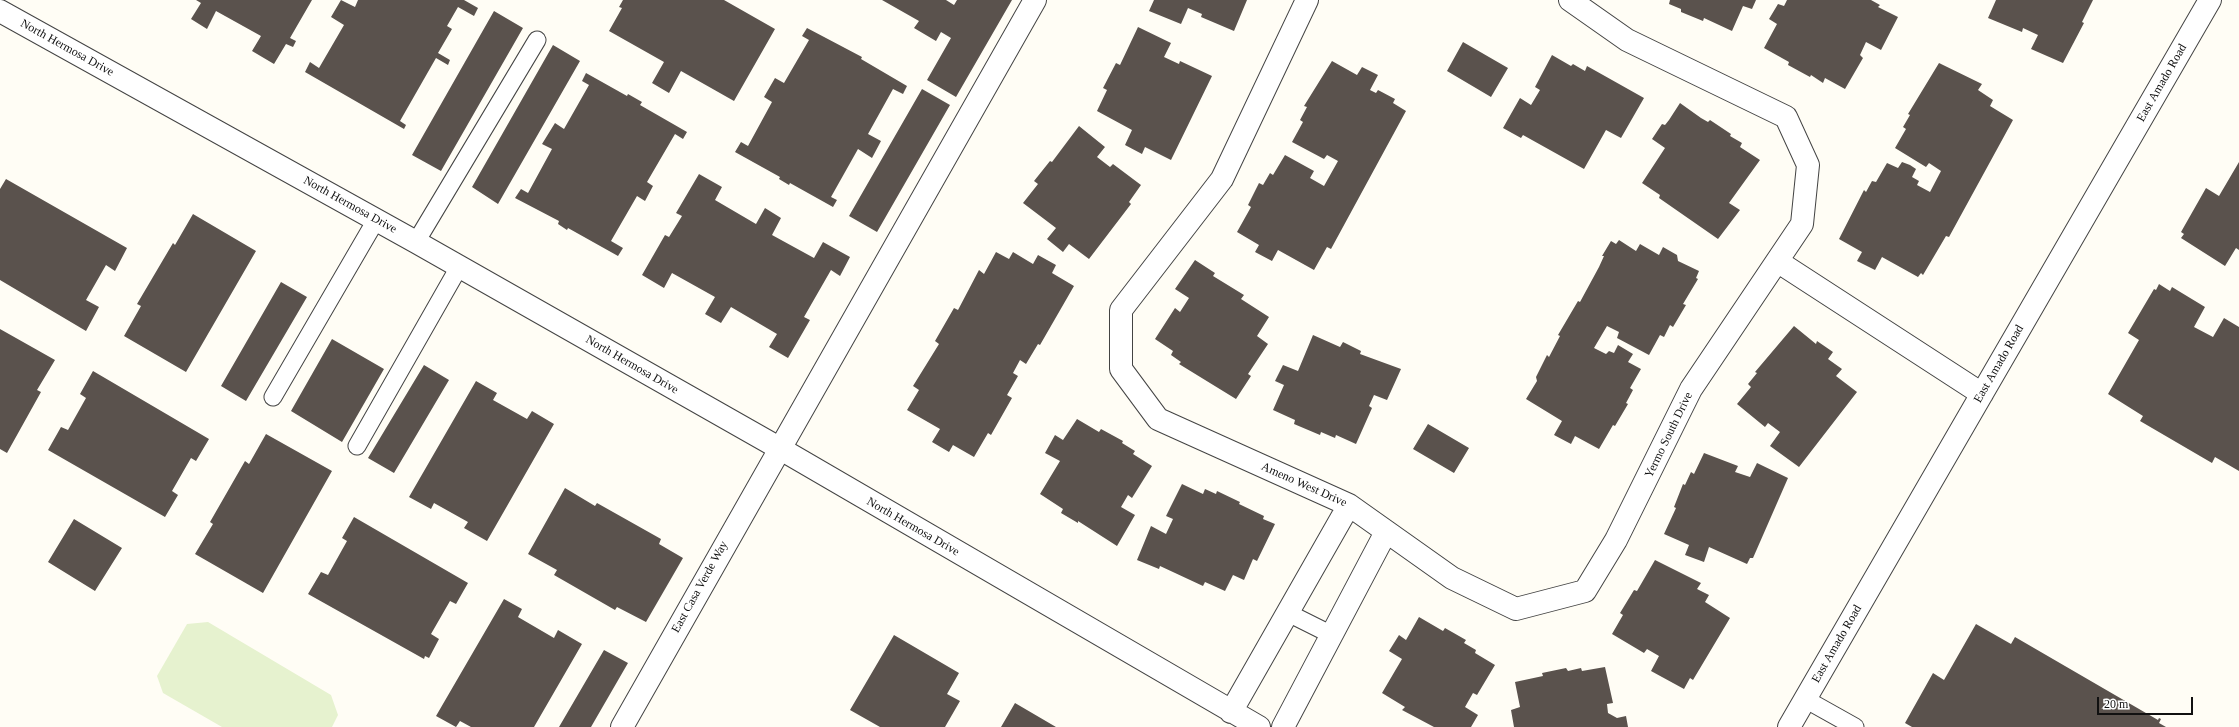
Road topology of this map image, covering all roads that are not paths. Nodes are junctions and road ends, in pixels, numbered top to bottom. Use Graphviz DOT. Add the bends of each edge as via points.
graph roads {
  1 [pos="1035,0"];
  2 [pos="1307,0"];
  3 [pos="1570,0"];
  4 [pos="2210,0"];
  5 [pos="0,11"];
  6 [pos="537,40"];
  7 [pos="376,220"];
  8 [pos="416,242"];
  9 [pos="1777,261"];
  10 [pos="459,267"];
  11 [pos="1982,394"];
  12 [pos="273,397"];
  13 [pos="357,446"];
  14 [pos="778,448"];
  15 [pos="1349,505"];
  16 [pos="1386,532"];
  17 [pos="1516,609"];
  18 [pos="1288,612"];
  19 [pos="1332,635"];
  20 [pos="1805,699"];
  21 [pos="1231,712"];
  22 [pos="622,727"];
  23 [pos="1259,727"];
  24 [pos="1283,727"];
  25 [pos="1789,727"];
  26 [pos="1855,727"];
  1 -- 14 [label="street, East Casa Verde Way"];
  2 -- 15 [label="street, Ameno West Drive" via="1222,179 1121,310 1121,369 1158,420"];
  3 -- 9 [label="street, Yermo South Drive" via="1627,40 1786,118 1808,165 1802,224"];
  4 -- 11 [label="street, East Amado Road"];
  5 -- 7 [label="street, North Hermosa Drive"];
  6 -- 8 [label="lane"];
  7 -- 8 [label="street, North Hermosa Drive"];
  7 -- 12 [label="lane"];
  8 -- 10 [label="street, North Hermosa Drive"];
  9 -- 11 [label="street"];
  9 -- 17 [label="street, Yermo South Drive" via="1691,389 1616,540 1586,591"];
  10 -- 13 [label="lane"];
  10 -- 14 [label="street, North Hermosa Drive"];
  11 -- 20 [label="street, East Amado Road"];
  14 -- 21 [label="street, North Hermosa Drive"];
  14 -- 22 [label="street, East Casa Verde Way"];
  15 -- 16 [label="street, Ameno West Drive"];
  15 -- 18 [label="street"];
  16 -- 17 [label="street, Ameno West Drive" via="1452,578"];
  16 -- 19 [label="street"];
  18 -- 19 [label="lane"];
  18 -- 21 [label="street"];
  19 -- 24 [label="street"];
  20 -- 25 [label="street, East Amado Road"];
  20 -- 26 [label="lane"];
  21 -- 23 [label="street, North Hermosa Drive"];
}
